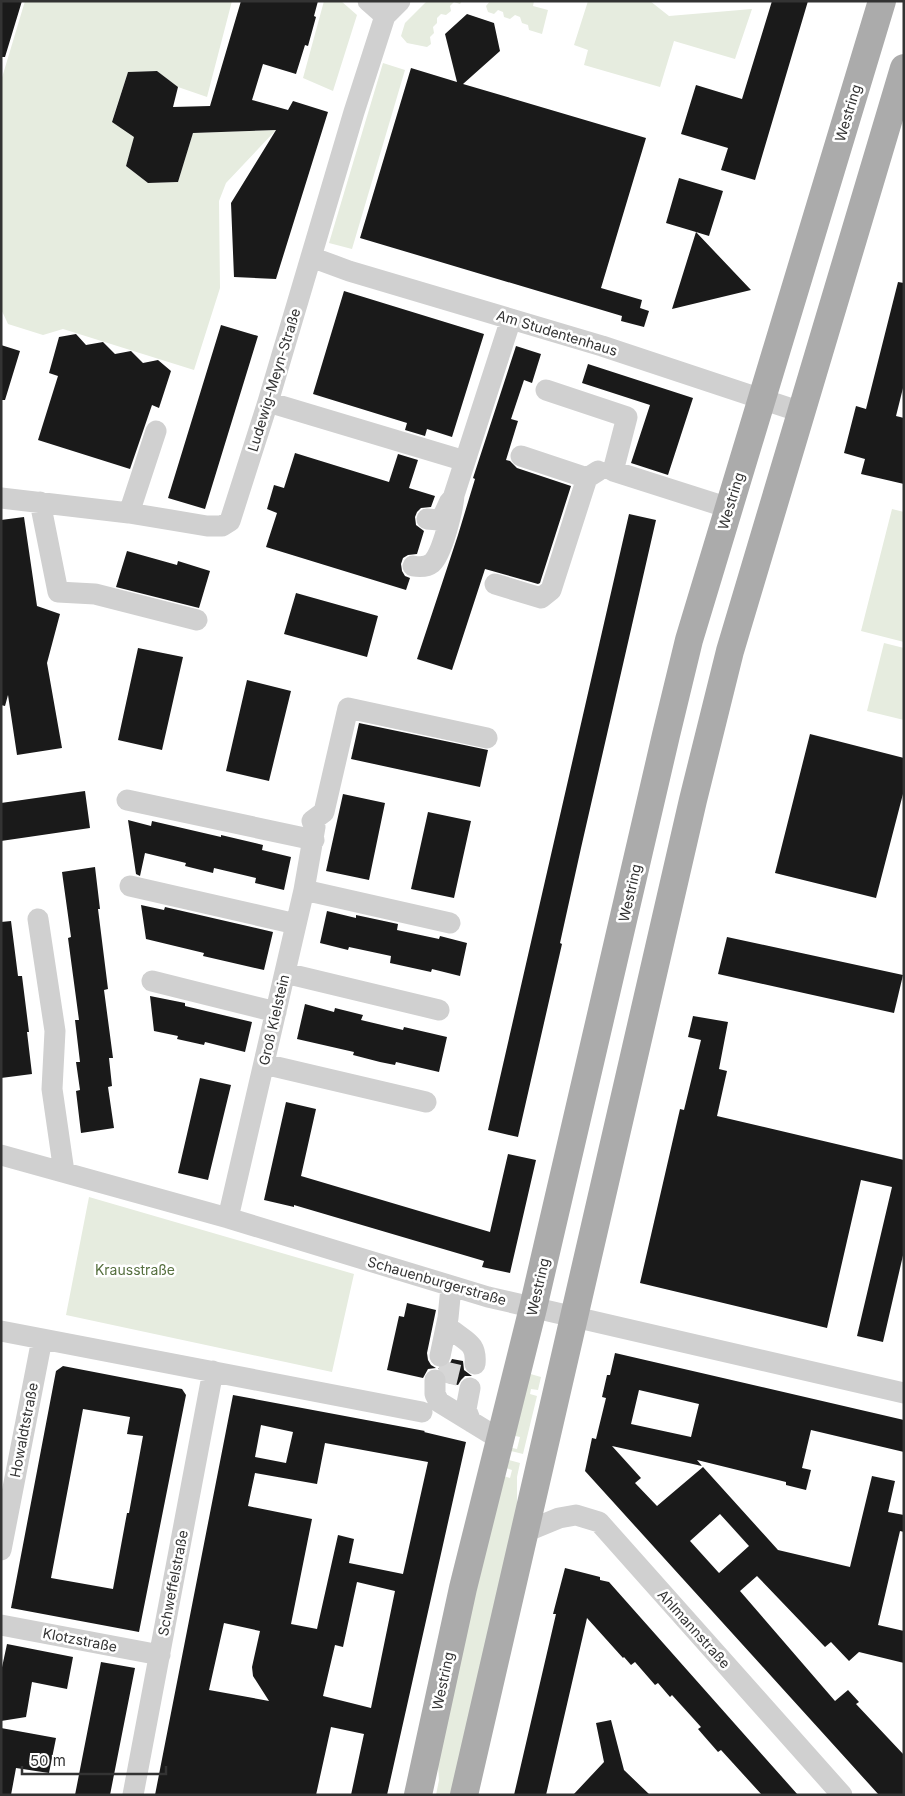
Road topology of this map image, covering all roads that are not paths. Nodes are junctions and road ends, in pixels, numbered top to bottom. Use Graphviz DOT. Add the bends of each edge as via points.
graph roads {
  1 [pos="368,1"];
  2 [pos="400,1"];
  3 [pos="882,1"];
  4 [pos="384,16"];
  5 [pos="904,68"];
  6 [pos="311,257"];
  7 [pos="511,319"];
  8 [pos="546,390"];
  9 [pos="762,399"];
  10 [pos="268,402"];
  11 [pos="801,412"];
  12 [pos="156,431"];
  13 [pos="521,456"];
  14 [pos="465,461"];
  15 [pos="613,471"];
  16 [pos="587,478"];
  17 [pos="454,495"];
  18 [pos="1,498"];
  19 [pos="40,502"];
  20 [pos="729,508"];
  21 [pos="130,513"];
  22 [pos="427,519"];
  23 [pos="413,566"];
  24 [pos="495,584"];
  25 [pos="197,620"];
  26 [pos="487,738"];
  27 [pos="127,800"];
  28 [pos="313,831"];
  29 [pos="130,886"];
  30 [pos="304,890"];
  31 [pos="38,919"];
  32 [pos="450,923"];
  33 [pos="296,924"];
  34 [pos="285,973"];
  35 [pos="152,982"];
  36 [pos="439,1010"];
  37 [pos="276,1012"];
  38 [pos="264,1064"];
  39 [pos="426,1102"];
  40 [pos="1,1155"];
  41 [pos="64,1172"];
  42 [pos="228,1218"];
  43 [pos="452,1287"];
  44 [pos="534,1308"];
  45 [pos="574,1317"];
  46 [pos="450,1325"];
  47 [pos="1,1331"];
  48 [pos="42,1339"];
  49 [pos="213,1372"];
  50 [pos="904,1393"];
  51 [pos="422,1412"];
  52 [pos="461,1416"];
  53 [pos="501,1440"];
  54 [pos="525,1532"];
  55 [pos="1,1550"];
  56 [pos="1,1625"];
  57 [pos="160,1655"];
  58 [pos="133,1795"];
  59 [pos="418,1795"];
  60 [pos="464,1795"];
  61 [pos="842,1795"];
  1 -- 4 [label="street"];
  2 -- 4 [label="street"];
  3 -- 9 [label="main road, Westring"];
  4 -- 6 [label="street, Ludewig-Meyn-Straße"];
  5 -- 11 [label="main road"];
  6 -- 7 [label="street, Am Studentenhaus"];
  6 -- 10 [label="street, Ludewig-Meyn-Straße"];
  7 -- 9 [label="street, Am Studentenhaus"];
  7 -- 14 [label="street"];
  8 -- 15 [label="street" via="627,417"];
  9 -- 11 [label="street, Am Studentenhaus"];
  9 -- 20 [label="main road, Westring"];
  10 -- 14 [label="street"];
  10 -- 21 [label="street, Ludewig-Meyn-Straße" via="230,521 216,527"];
  11 -- 45 [label="main road" via="730,651"];
  12 -- 21 [label="street"];
  13 -- 16 [label="street"];
  14 -- 17 [label="street"];
  15 -- 16 [label="street" via="598,471"];
  15 -- 20 [label="street"];
  16 -- 24 [label="street" via="551,590 541,598"];
  17 -- 22 [label="street" via="439,520"];
  17 -- 23 [label="street" via="438,556 431,564"];
  18 -- 19 [label="street, Ludewig-Meyn-Straße"];
  19 -- 21 [label="street, Ludewig-Meyn-Straße"];
  19 -- 25 [label="street" via="58,592 95,594"];
  20 -- 44 [label="main road, Westring" via="689,640"];
  26 -- 28 [label="street" via="348,708 324,812"];
  27 -- 28 [label="street"];
  28 -- 30 [label="street, Groß Kielstein"];
  29 -- 33 [label="street"];
  30 -- 32 [label="street"];
  30 -- 33 [label="street, Groß Kielstein"];
  31 -- 41 [label="street" via="55,1031 52,1089"];
  33 -- 34 [label="street, Groß Kielstein"];
  34 -- 36 [label="street"];
  34 -- 37 [label="street, Groß Kielstein"];
  35 -- 37 [label="street"];
  37 -- 38 [label="street, Groß Kielstein"];
  38 -- 39 [label="street"];
  38 -- 42 [label="street, Groß Kielstein"];
  40 -- 41 [label="street, Schauenburgerstraße"];
  41 -- 42 [label="street, Schauenburgerstraße"];
  42 -- 43 [label="street, Schauenburgerstraße"];
  43 -- 44 [label="street, Schauenburgerstraße"];
  43 -- 46 [label="street"];
  44 -- 45 [label="street, Schauenburgerstraße"];
  44 -- 53 [label="main road, Westring"];
  45 -- 50 [label="street, Schauenburgerstraße"];
  45 -- 54 [label="main road"];
  46 -- 46 [label="street" via="458,1360 476,1353 472,1345"];
  47 -- 48 [label="street"];
  48 -- 49 [label="street"];
  48 -- 55 [label="street, Howaldtstraße"];
  49 -- 51 [label="street"];
  49 -- 57 [label="street, Schweffelstraße"];
  52 -- 52 [label="street" via="439,1402 435,1394 452,1384 466,1409"];
  52 -- 53 [label="street"];
  53 -- 59 [label="main road, Westring" via="463,1588"];
  54 -- 60 [label="main road"];
  54 -- 61 [label="street, Ahlmannstraße" via="559,1518 576,1515 599,1522"];
  56 -- 57 [label="street, Klotzstraße"];
  57 -- 58 [label="street, Schweffelstraße"];
}
